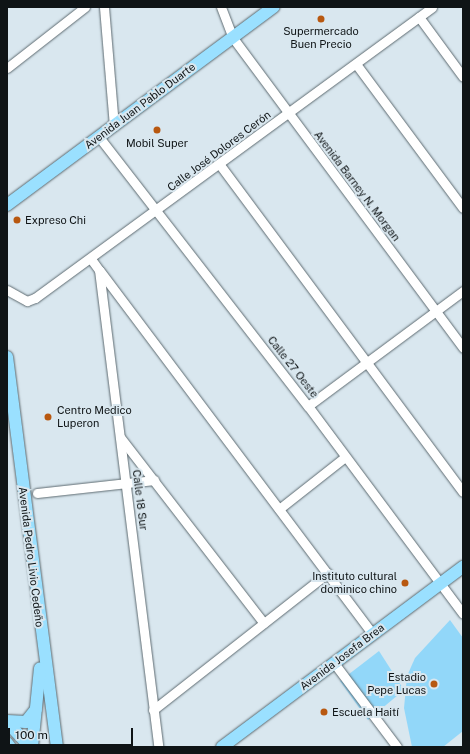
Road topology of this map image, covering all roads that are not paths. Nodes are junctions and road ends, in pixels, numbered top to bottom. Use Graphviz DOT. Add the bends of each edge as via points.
graph roads {
  1 [pos="85,7"];
  2 [pos="104,7"];
  3 [pos="221,7"];
  4 [pos="432,7"];
  5 [pos="268,9"];
  6 [pos="419,17"];
  7 [pos="232,38"];
  8 [pos="356,64"];
  9 [pos="7,68"];
  10 [pos="463,77"];
  11 [pos="289,113"];
  12 [pos="114,126"];
  13 [pos="98,137"];
  14 [pos="220,164"];
  15 [pos="7,205"];
  16 [pos="463,208"];
  17 [pos="157,211"];
  18 [pos="91,259"];
  19 [pos="99,270"];
  20 [pos="7,290"];
  21 [pos="463,291"];
  22 [pos="436,311"];
  23 [pos="463,348"];
  24 [pos="367,362"];
  25 [pos="7,363"];
  26 [pos="308,406"];
  27 [pos="119,436"];
  28 [pos="345,457"];
  29 [pos="154,480"];
  30 [pos="126,483"];
  31 [pos="463,492"];
  32 [pos="37,493"];
  33 [pos="279,509"];
  34 [pos="463,567"];
  35 [pos="328,573"];
  36 [pos="441,583"];
  37 [pos="463,614"];
  38 [pos="264,623"];
  39 [pos="373,634"];
  40 [pos="42,649"];
  41 [pos="334,663"];
  42 [pos="37,706"];
  43 [pos="153,710"];
  44 [pos="7,722"];
  45 [pos="7,743"];
  46 [pos="10,747"];
  47 [pos="31,747"];
  48 [pos="57,747"];
  49 [pos="158,747"];
  50 [pos="222,747"];
  51 [pos="396,747"];
  1 -- 9 [label="street"];
  2 -- 12 [label="street"];
  3 -- 7 [label="street, Avenida Barney N. Morgan"];
  4 -- 6 [label="street, Calle José Dolores Cerón"];
  5 -- 7 [label="main road, Avenida Juan Pablo Duarte"];
  6 -- 8 [label="street, Calle José Dolores Cerón"];
  6 -- 10 [label="street"];
  7 -- 11 [label="street, Avenida Barney N. Morgan"];
  7 -- 12 [label="main road, Avenida Juan Pablo Duarte"];
  8 -- 11 [label="street, Calle José Dolores Cerón"];
  8 -- 16 [label="street"];
  11 -- 14 [label="street, Calle José Dolores Cerón"];
  11 -- 22 [label="street, Avenida Barney N. Morgan"];
  12 -- 13 [label="main road, Avenida Juan Pablo Duarte"];
  13 -- 15 [label="main road, Avenida Juan Pablo Duarte"];
  13 -- 17 [label="street, Calle 27 Oeste"];
  14 -- 17 [label="street, Calle José Dolores Cerón"];
  14 -- 24 [label="street"];
  17 -- 18 [label="street, Calle José Dolores Cerón"];
  17 -- 26 [label="street, Calle 27 Oeste"];
  18 -- 19 [label="street, Calle 18 Sur"];
  18 -- 20 [label="street, Calle José Dolores Cerón" via="27,301"];
  19 -- 27 [label="street, Calle 18 Sur"];
  19 -- 33 [label="street"];
  21 -- 22 [label="street"];
  22 -- 23 [label="street, Avenida Barney N. Morgan"];
  22 -- 24 [label="street"];
  24 -- 26 [label="street"];
  24 -- 31 [label="street"];
  25 -- 40 [label="main road, Avenida Pedro Livio Cedeño"];
  26 -- 28 [label="street, Calle 27 Oeste"];
  27 -- 29 [label="street"];
  27 -- 30 [label="street, Calle 18 Sur"];
  28 -- 33 [label="street"];
  28 -- 36 [label="street, Calle 27 Oeste"];
  29 -- 30 [label="street"];
  29 -- 38 [label="street"];
  30 -- 32 [label="street"];
  30 -- 43 [label="street, Calle 18 Sur"];
  33 -- 35 [label="street"];
  34 -- 36 [label="main road, Avenida Josefa Brea"];
  35 -- 38 [label="street"];
  35 -- 39 [label="street"];
  36 -- 37 [label="street, Calle 27 Oeste"];
  36 -- 39 [label="main road, Avenida Josefa Brea"];
  38 -- 43 [label="street"];
  39 -- 41 [label="main road, Avenida Josefa Brea"];
  40 -- 42 [label="main road"];
  40 -- 48 [label="main road, Avenida Pedro Livio Cedeño"];
  41 -- 50 [label="main road, Avenida Josefa Brea"];
  41 -- 51 [label="street"];
  42 -- 44 [label="main road" via="26,722"];
  42 -- 47 [label="main road"];
  43 -- 49 [label="street, Calle 18 Sur"];
  44 -- 47 [label="main road"];
  45 -- 46 [label="main road"];
}
